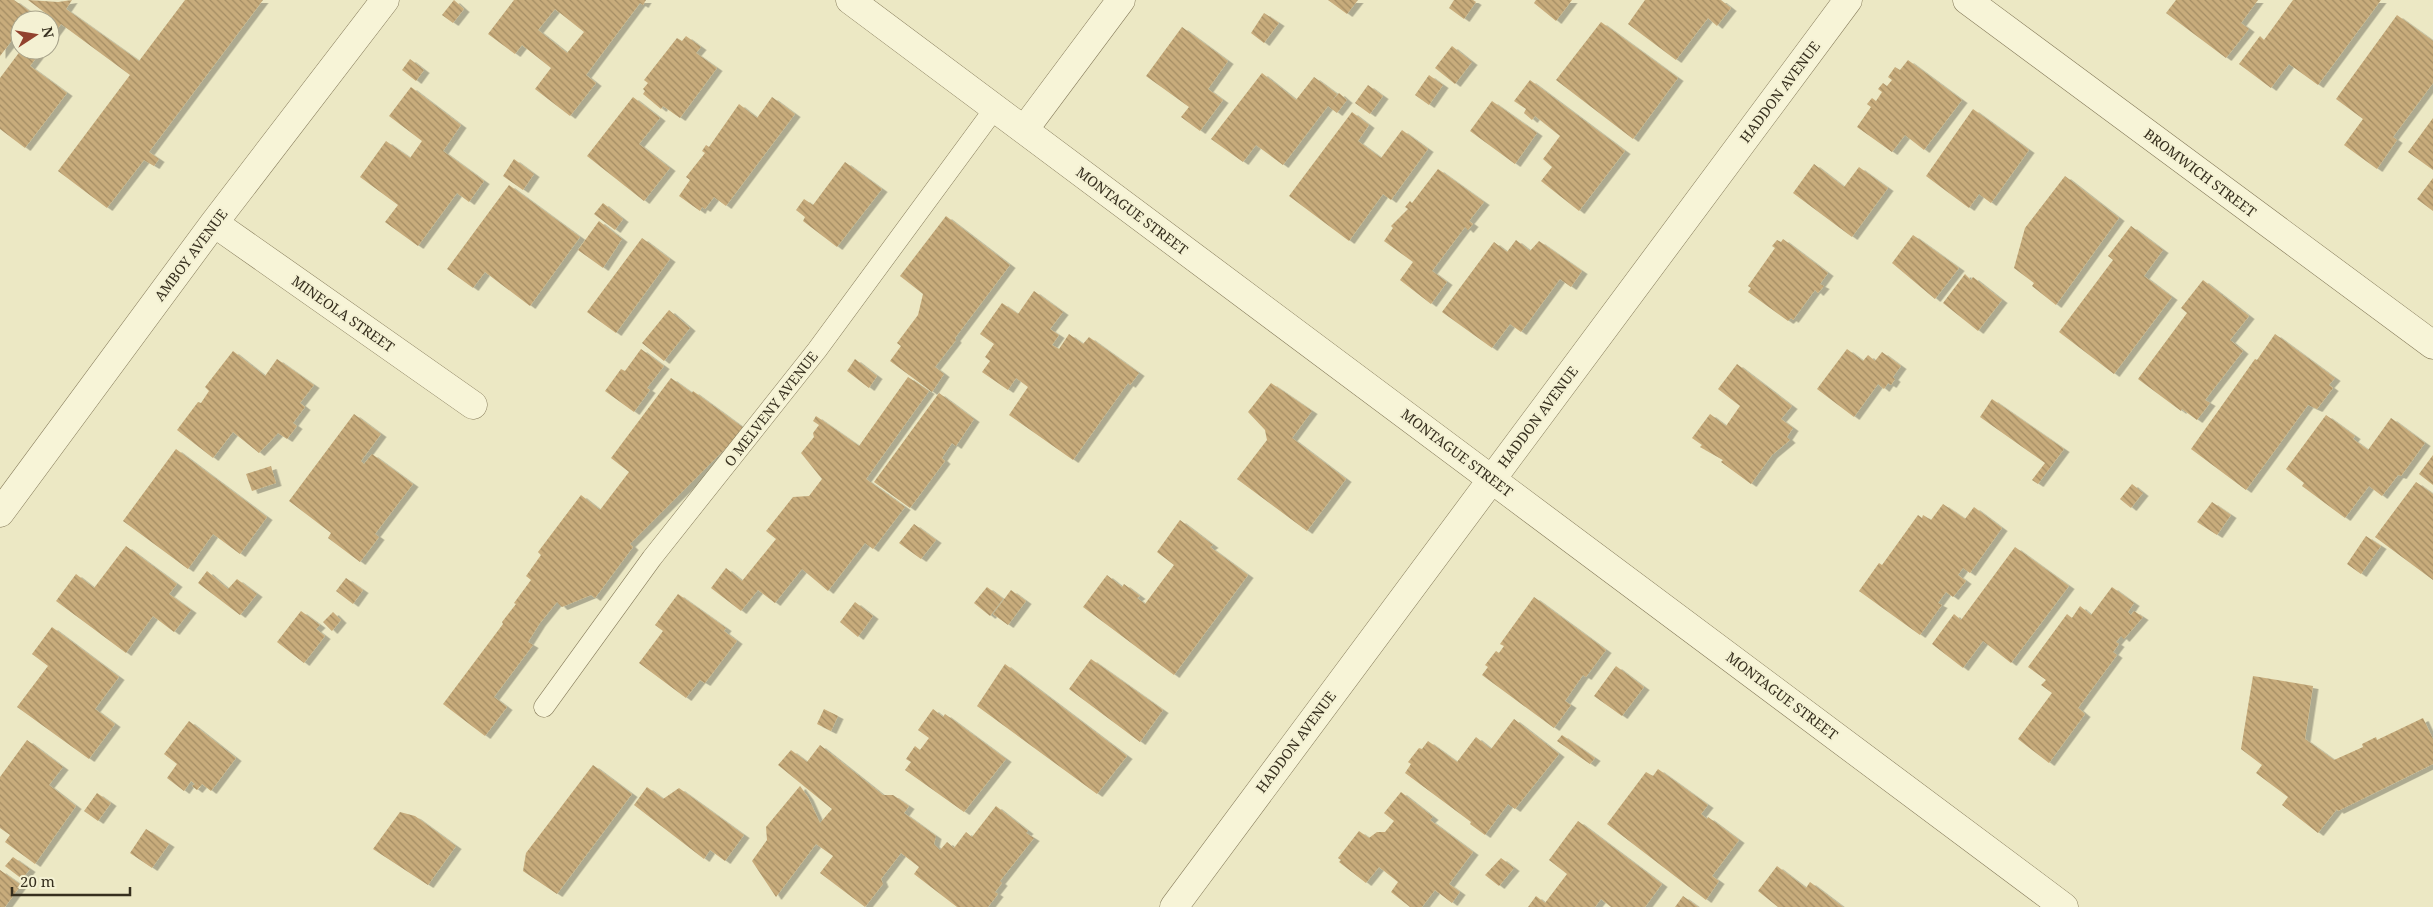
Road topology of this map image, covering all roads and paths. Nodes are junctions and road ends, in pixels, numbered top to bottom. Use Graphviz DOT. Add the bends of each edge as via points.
graph roads {
  1 [pos="385,0"];
  2 [pos="850,0"];
  3 [pos="1121,0"];
  4 [pos="1848,0"];
  5 [pos="1966,0"];
  6 [pos="995,108"];
  7 [pos="1024,130"];
  8 [pos="214,223"];
  9 [pos="2433,345"];
  10 [pos="473,405"];
  11 [pos="1492,479"];
  12 [pos="0,513"];
  13 [pos="544,707"];
  14 [pos="1174,907"];
  15 [pos="2064,907"];
  1 -- 8 [label="street, AMBOY AVENUE"];
  2 -- 6 [label="street, MONTAGUE STREET"];
  3 -- 7 [label="street"];
  4 -- 11 [label="street, HADDON AVENUE"];
  5 -- 9 [label="street, BROMWICH STREET"];
  6 -- 7 [label="street, MONTAGUE STREET"];
  6 -- 13 [label="lane, O MELVENY AVENUE" via="817,350 652,558"];
  7 -- 11 [label="street, MONTAGUE STREET"];
  8 -- 10 [label="street, MINEOLA STREET"];
  8 -- 12 [label="street, AMBOY AVENUE"];
  11 -- 14 [label="street, HADDON AVENUE"];
  11 -- 15 [label="street, MONTAGUE STREET"];
}
